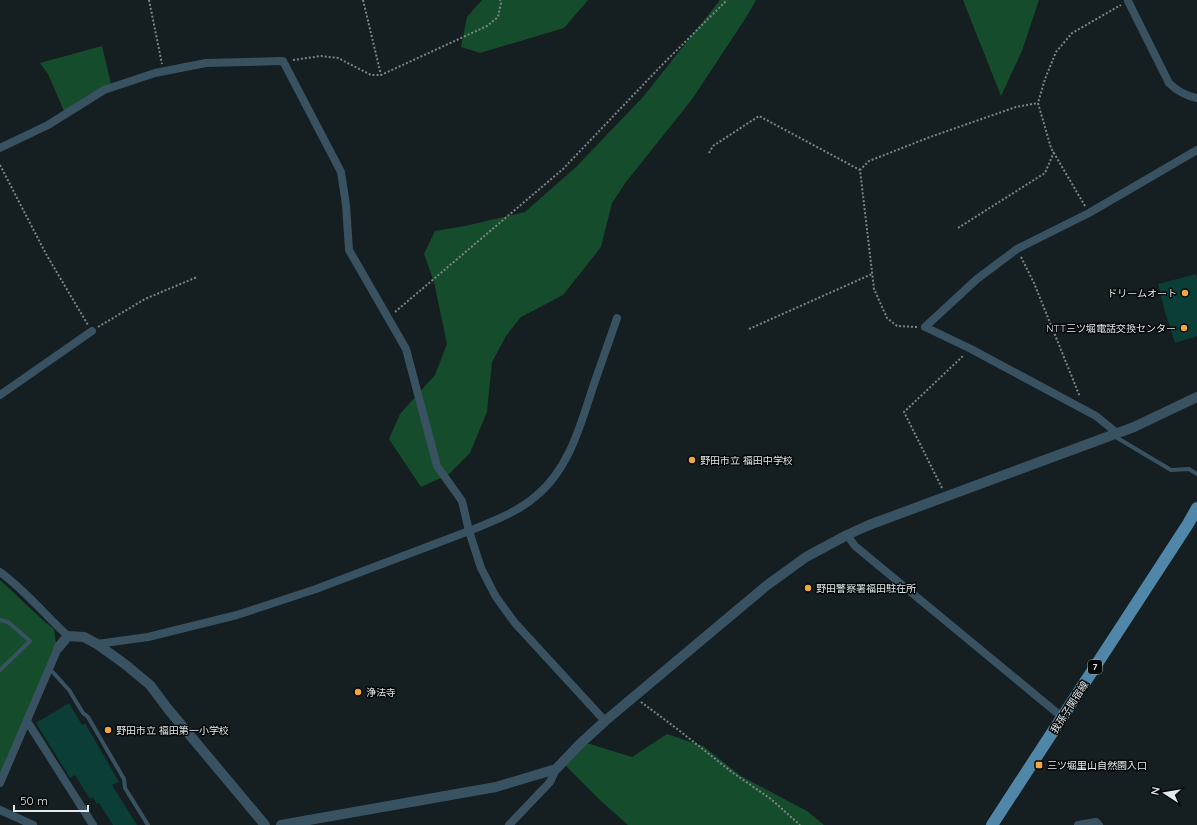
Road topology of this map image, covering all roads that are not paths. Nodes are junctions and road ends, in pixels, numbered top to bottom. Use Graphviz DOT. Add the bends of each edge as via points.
graph roads {
  1 [pos="1128,2"];
  2 [pos="1197,98"];
  3 [pos="0,148"];
  4 [pos="1197,150"];
  5 [pos="617,318"];
  6 [pos="92,331"];
  7 [pos="0,395"];
  8 [pos="1197,397"];
  9 [pos="1114,434"];
  10 [pos="1197,474"];
  11 [pos="1197,508"];
  12 [pos="469,531"];
  13 [pos="848,535"];
  14 [pos="0,572"];
  15 [pos="0,620"];
  16 [pos="68,636"];
  17 [pos="97,644"];
  18 [pos="58,648"];
  19 [pos="50,669"];
  20 [pos="0,670"];
  21 [pos="1062,717"];
  22 [pos="27,721"];
  23 [pos="605,722"];
  24 [pos="556,769"];
  25 [pos="0,782"];
  26 [pos="0,810"];
  27 [pos="34,825"];
  28 [pos="93,825"];
  29 [pos="148,825"];
  30 [pos="265,825"];
  31 [pos="281,825"];
  32 [pos="509,825"];
  33 [pos="992,825"];
  34 [pos="1078,825"];
  35 [pos="1099,825"];
  1 -- 2 [label="street" via="1169,83 1186,95"];
  3 -- 12 [label="street" via="48,125 104,90 163,71 206,63 283,61 341,172 349,250 406,349 437,466 462,501"];
  4 -- 9 [label="street" via="1089,213 1017,249 977,279 925,327 971,348 1096,416"];
  5 -- 12 [label="street" via="579,429 557,473 547,487 525,505"];
  6 -- 7 [label="street"];
  8 -- 9 [label="street"];
  9 -- 10 [label="lane" via="1171,470 1189,469"];
  9 -- 13 [label="street"];
  11 -- 21 [label="main road, 我孫子関宿線 / 7"];
  12 -- 17 [label="street" via="316,589 237,615 148,638"];
  12 -- 23 [label="street" via="481,568 496,597 515,623"];
  13 -- 21 [label="street" via="855,546"];
  13 -- 23 [label="street" via="806,557 766,586"];
  14 -- 16 [label="street"];
  15 -- 20 [label="lane" via="8,622 30,640"];
  16 -- 17 [label="street" via="84,637"];
  16 -- 18 [label="street"];
  17 -- 30 [label="street" via="150,685"];
  18 -- 19 [label="street"];
  19 -- 22 [label="street"];
  19 -- 29 [label="lane" via="88,717 124,779 125,788"];
  21 -- 33 [label="main road, 我孫子関宿線 / 7"];
  22 -- 25 [label="street"];
  22 -- 28 [label="street"];
  23 -- 24 [label="street"];
  24 -- 31 [label="street" via="496,787"];
  24 -- 32 [label="street" via="550,782"];
  26 -- 27 [label="street"];
  34 -- 35 [label="street" via="1096,822"];
}
